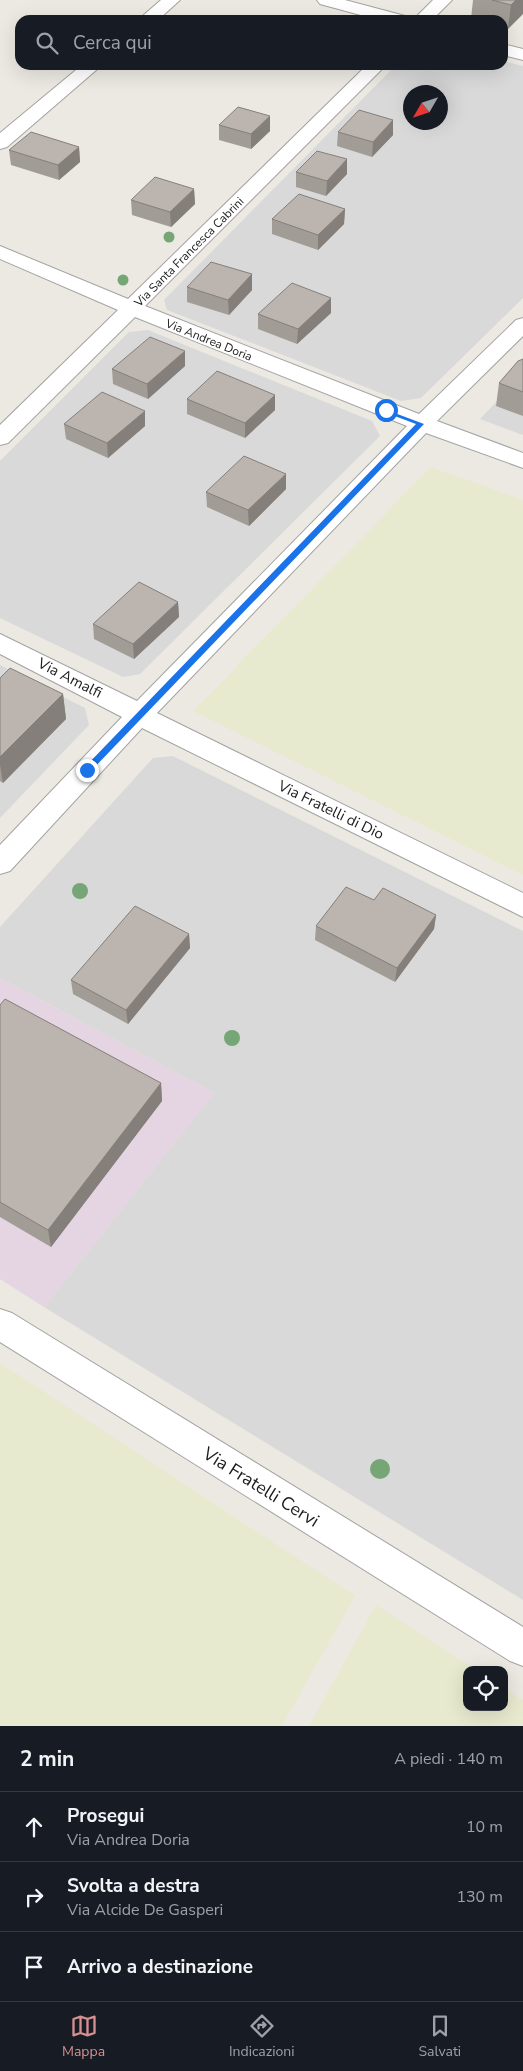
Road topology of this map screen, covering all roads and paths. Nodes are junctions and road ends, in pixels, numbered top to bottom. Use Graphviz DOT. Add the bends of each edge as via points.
graph roads {
  1 [pos="171,0"];
  2 [pos="326,0"];
  3 [pos="443,0"];
  4 [pos="153,15"];
  5 [pos="381,15"];
  6 [pos="427,15"];
  7 [pos="508,50"];
  8 [pos="523,55"];
  9 [pos="87,70"];
  10 [pos="372,70"];
  11 [pos="0,143"];
  12 [pos="0,252"];
  13 [pos="132,309"];
  14 [pos="523,324"];
  15 [pos="420,424"];
  16 [pos="3,431"];
  17 [pos="523,461"];
  18 [pos="0,643"];
  19 [pos="139,715"];
  20 [pos="0,863"];
  21 [pos="523,906"];
  22 [pos="0,1324"];
  23 [pos="523,1648"];
  1 -- 4 [label="street"];
  2 -- 5 [label="street"];
  3 -- 6 [label="street"];
  7 -- 8 [label="street"];
  9 -- 11 [label="street"];
  10 -- 13 [label="street, Via Santa Francesca Cabrini"];
  12 -- 13 [label="street, Via Andrea Doria"];
  13 -- 15 [label="street, Via Andrea Doria"];
  13 -- 16 [label="street, Via Santa Francesca Cabrini"];
  14 -- 15 [label="street"];
  15 -- 17 [label="street, Via Andrea Doria"];
  15 -- 19 [label="street"];
  18 -- 19 [label="street, Via Amalfi"];
  19 -- 20 [label="street"];
  19 -- 21 [label="street, Via Fratelli di Dio"];
  22 -- 23 [label="street, Via Fratelli Cervi"];
}
